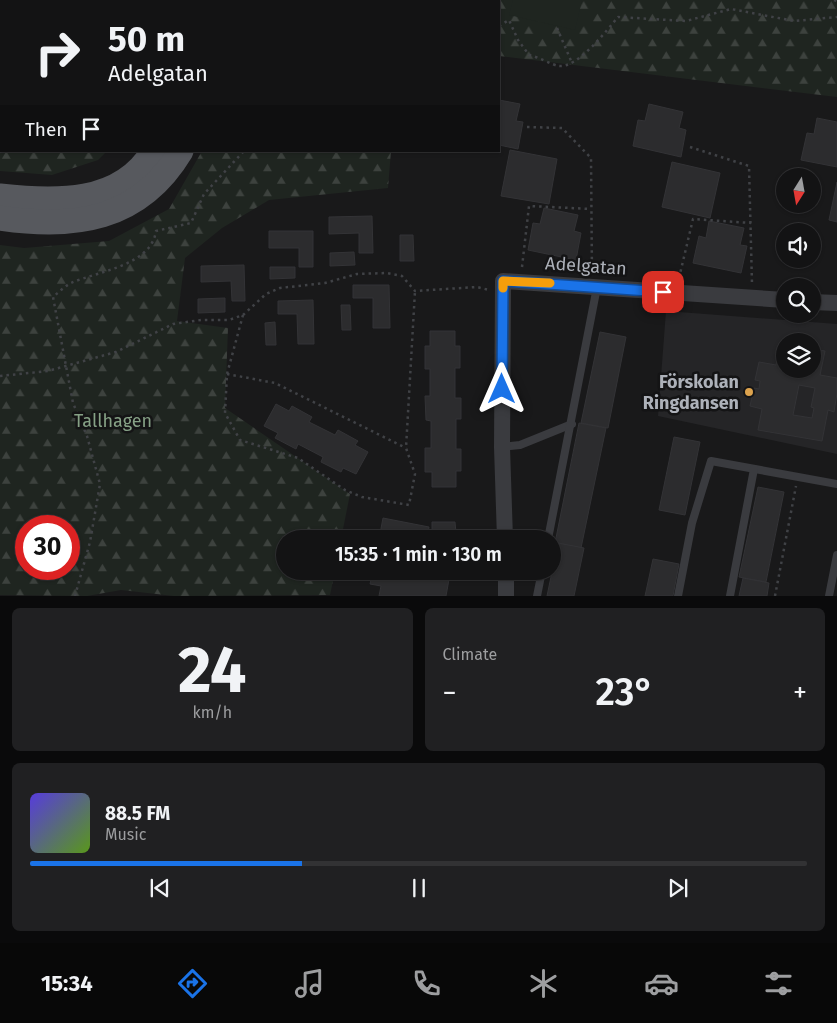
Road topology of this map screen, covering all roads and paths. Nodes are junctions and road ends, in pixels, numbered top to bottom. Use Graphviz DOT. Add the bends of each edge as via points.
graph roads {
  1 [pos="837,17"];
  2 [pos="500,25"];
  3 [pos="557,28"];
  4 [pos="572,63"];
  5 [pos="527,127"];
  6 [pos="690,146"];
  7 [pos="152,152"];
  8 [pos="180,152"];
  9 [pos="243,152"];
  10 [pos="0,196"];
  11 [pos="591,209"];
  12 [pos="0,218"];
  13 [pos="751,223"];
  14 [pos="521,275"];
  15 [pos="595,282"];
  16 [pos="677,284"];
  17 [pos="497,286"];
  18 [pos="415,291"];
  19 [pos="752,291"];
  20 [pos="776,299"];
  21 [pos="821,302"];
  22 [pos="837,303"];
  23 [pos="243,316"];
  24 [pos="64,367"];
  25 [pos="228,374"];
  26 [pos="0,376"];
  27 [pos="572,424"];
  28 [pos="502,447"];
  29 [pos="406,448"];
  30 [pos="754,469"];
  31 [pos="798,477"];
  32 [pos="837,484"];
  33 [pos="505,530"];
  34 [pos="550,530"];
  35 [pos="837,555"];
  36 [pos="506,580"];
  37 [pos="540,580"];
  38 [pos="75,596"];
  39 [pos="506,596"];
  40 [pos="537,596"];
  41 [pos="678,596"];
  42 [pos="730,596"];
  43 [pos="775,596"];
  44 [pos="829,596"];
  1 -- 4 [label="path" via="794,21 731,9 686,21 618,17"];
  2 -- 4 [label="path" via="510,20 518,40 529,55 558,66"];
  3 -- 4 [label="path"];
  5 -- 11 [label="path" via="562,128 591,158"];
  6 -- 13 [label="path" via="749,166"];
  7 -- 10 [label="main road" via="129,178 100,193 61,200"];
  8 -- 12 [label="main road" via="156,185 140,198 99,218 52,222"];
  9 -- 24 [label="path" via="204,194 191,223 156,231 155,239 136,259 69,284 53,297"];
  11 -- 14 [label="path" via="529,206"];
  11 -- 15 [label="path"];
  13 -- 16 [label="path" via="693,219"];
  13 -- 19 [label="path"];
  15 -- 17 [label="street, Adelgatan"];
  15 -- 20 [label="street, Adelgatan"];
  15 -- 27 [label="lane"];
  17 -- 18 [label="path"];
  17 -- 28 [label="street"];
  18 -- 23 [label="path" via="402,276 357,274 325,283 280,288 266,294"];
  18 -- 29 [label="path"];
  21 -- 22 [label="street"];
  23 -- 24 [label="path" via="173,324 116,352"];
  23 -- 25 [label="path"];
  24 -- 26 [label="path" via="48,372"];
  24 -- 38 [label="path" via="100,484 90,542"];
  25 -- 29 [label="path" via="276,383"];
  25 -- 29 [label="path" via="225,413 240,440 298,458 345,490 362,497 409,506 415,474"];
  27 -- 28 [label="lane" via="520,445"];
  27 -- 34 [label="lane"];
  28 -- 33 [label="street"];
  30 -- 31 [label="lane"];
  30 -- 41 [label="lane" via="711,461 692,523"];
  30 -- 42 [label="lane"];
  31 -- 32 [label="lane"];
  31 -- 43 [label="path"];
  35 -- 44 [label="lane"];
  36 -- 39 [label="street"];
  37 -- 40 [label="lane"];
}
